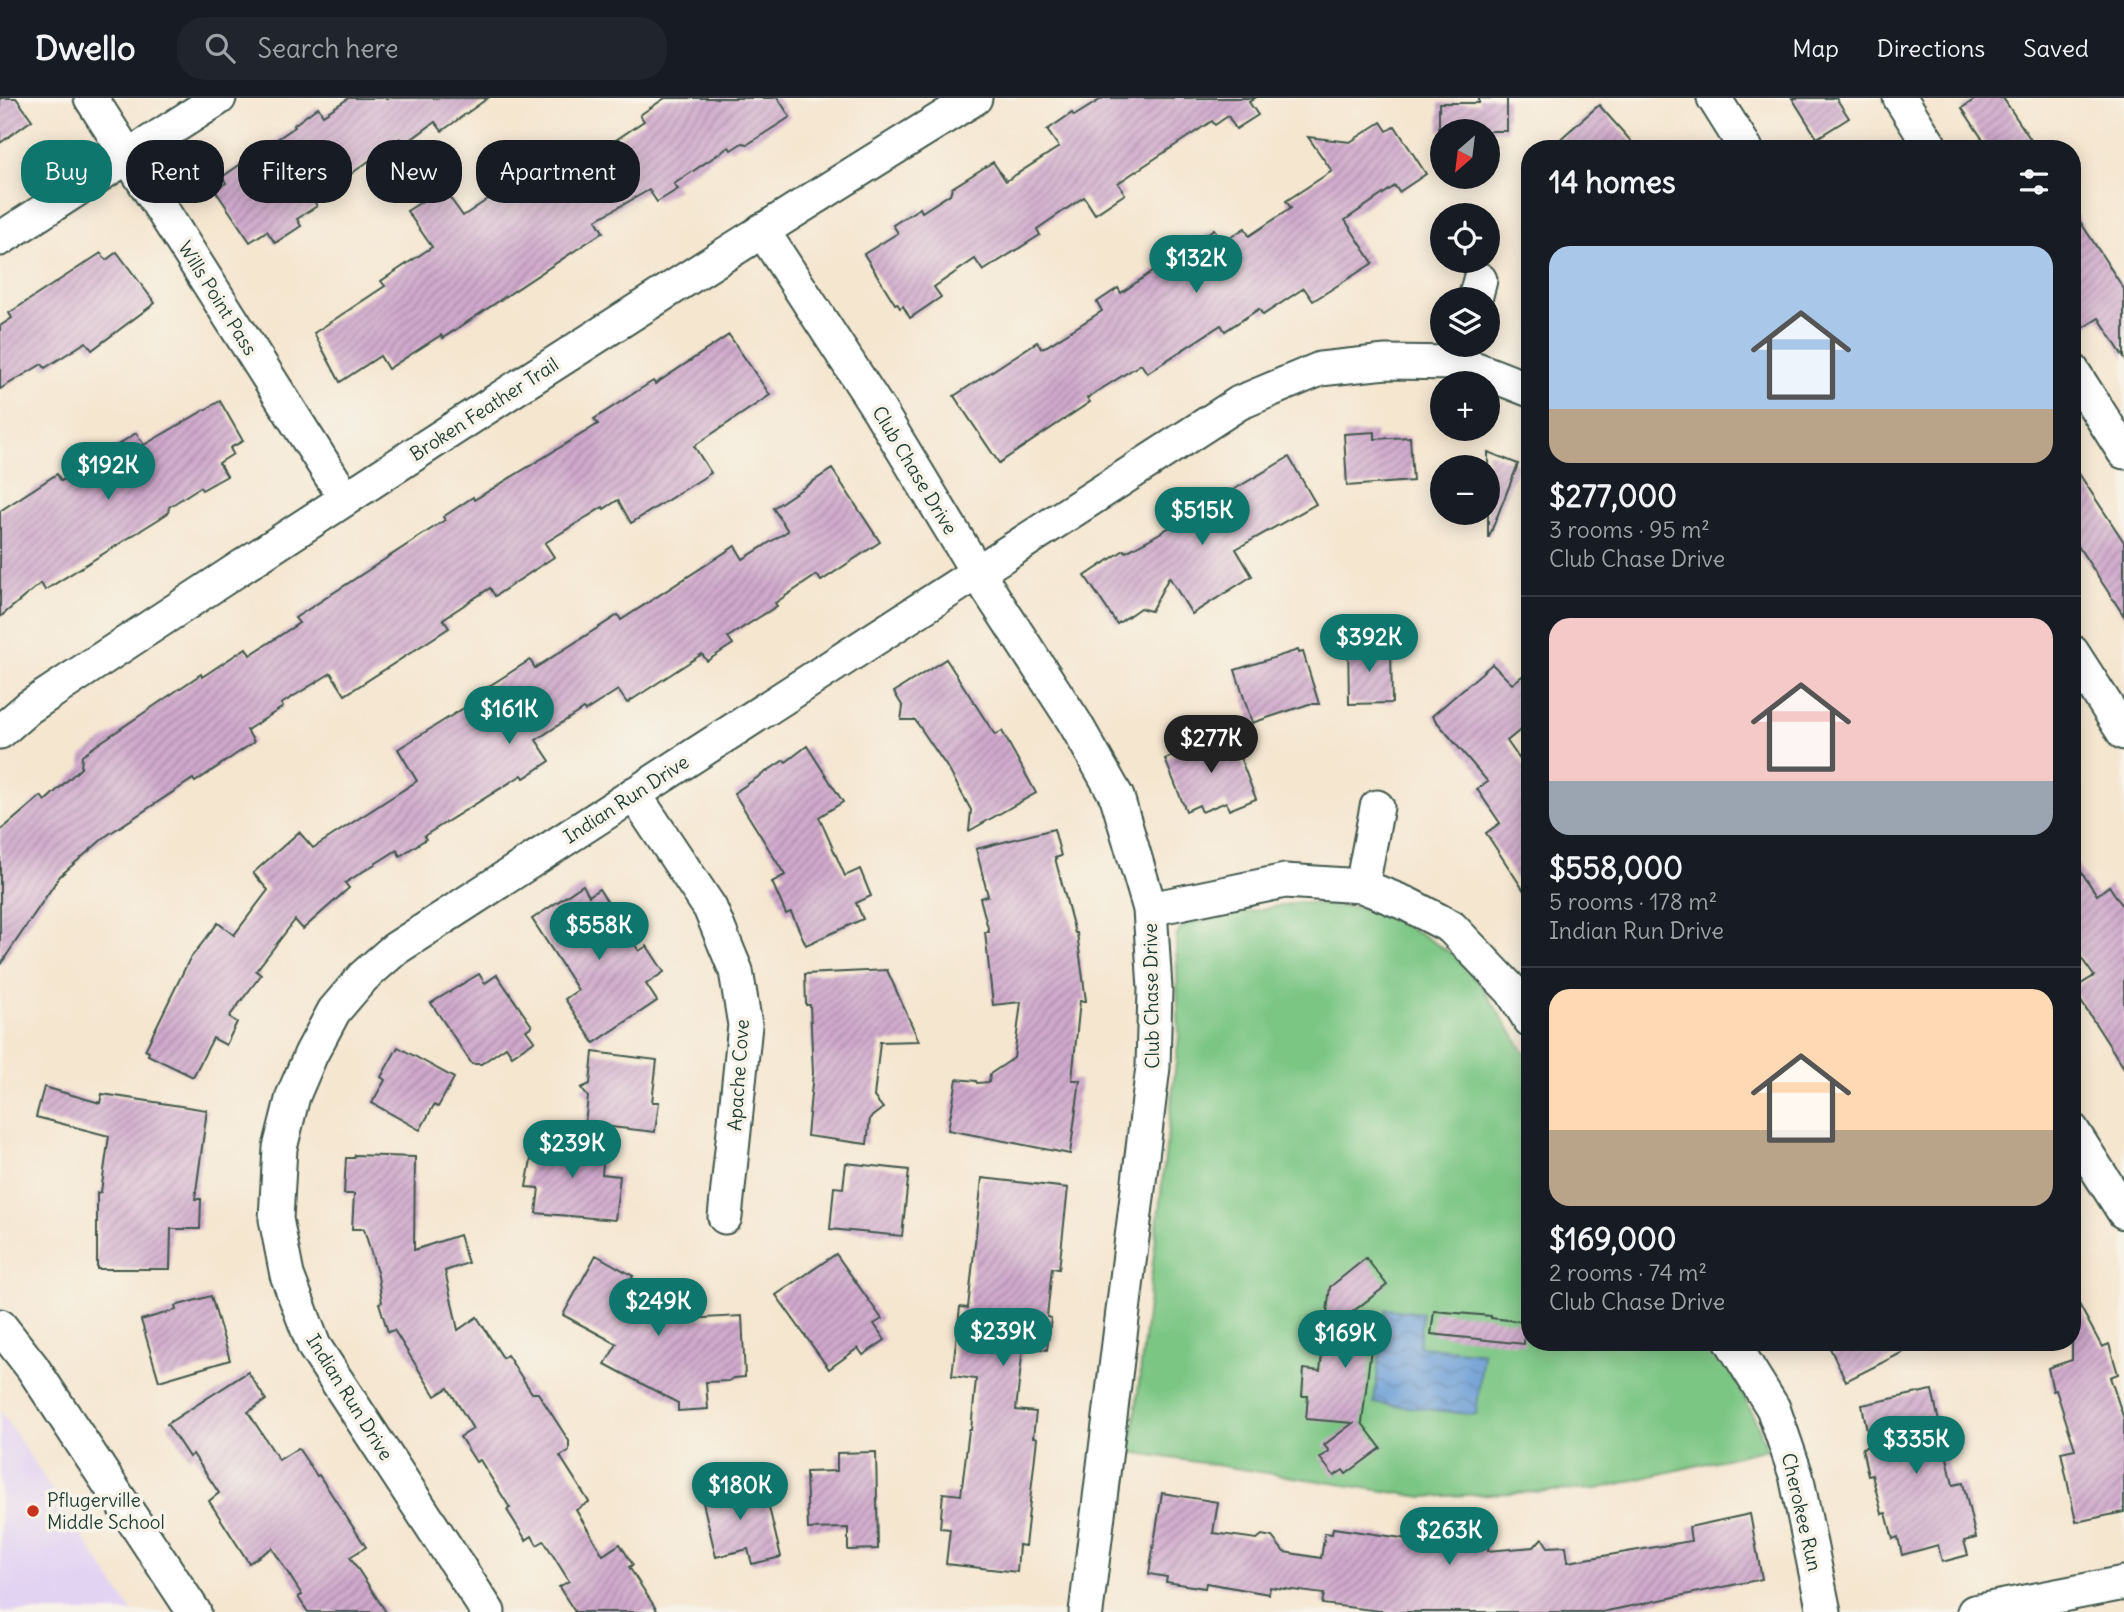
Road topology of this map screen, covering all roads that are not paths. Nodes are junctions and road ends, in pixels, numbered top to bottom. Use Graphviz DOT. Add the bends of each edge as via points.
graph roads {
  1 [pos="91,98"];
  2 [pos="219,98"];
  3 [pos="975,98"];
  4 [pos="1714,98"];
  5 [pos="1900,98"];
  6 [pos="156,140"];
  7 [pos="1740,140"];
  8 [pos="1926,140"];
  9 [pos="126,153"];
  10 [pos="126,160"];
  11 [pos="158,203"];
  12 [pos="762,230"];
  13 [pos="0,239"];
  14 [pos="1434,357"];
  15 [pos="1469,357"];
  16 [pos="2081,384"];
  17 [pos="1521,385"];
  18 [pos="2124,452"];
  19 [pos="345,498"];
  20 [pos="977,572"];
  21 [pos="2081,666"];
  22 [pos="0,732"];
  23 [pos="2124,733"];
  24 [pos="634,794"];
  25 [pos="1377,807"];
  26 [pos="1363,886"];
  27 [pos="1150,909"];
  28 [pos="1521,1006"];
  29 [pos="2081,1144"];
  30 [pos="2124,1212"];
  31 [pos="725,1217"];
  32 [pos="0,1326"];
  33 [pos="1738,1351"];
  34 [pos="2124,1583"];
  35 [pos="194,1612"];
  36 [pos="488,1612"];
  37 [pos="1086,1612"];
  38 [pos="1824,1612"];
  39 [pos="1974,1612"];
  1 -- 9 [label="street, Wills Point Pass"];
  2 -- 6 [label="street"];
  3 -- 12 [label="street, Broken Feather Trail"];
  4 -- 7 [label="street"];
  5 -- 8 [label="street"];
  10 -- 13 [label="street"];
  11 -- 19 [label="street, Wills Point Pass"];
  12 -- 19 [label="street, Broken Feather Trail"];
  12 -- 20 [label="street, Club Chase Drive"];
  14 -- 20 [label="street, Indian Run Drive" via="1321,369 1239,403"];
  15 -- 17 [label="street, Indian Run Drive"];
  16 -- 18 [label="street"];
  19 -- 22 [label="street, Broken Feather Trail" via="29,707"];
  20 -- 24 [label="street, Indian Run Drive"];
  20 -- 27 [label="street, Club Chase Drive" via="1117,797"];
  21 -- 23 [label="street"];
  24 -- 31 [label="street, Apache Cove" via="710,908 736,971 745,1025"];
  24 -- 36 [label="street, Indian Run Drive" via="395,949 363,977 334,1011 311,1054 293,1096 280,1149 276,1219 287,1275 314,1346"];
  25 -- 26 [label="street"];
  26 -- 27 [label="street" via="1284,881"];
  26 -- 28 [label="street" via="1451,927"];
  27 -- 37 [label="street, Club Chase Drive" via="1153,1068"];
  29 -- 30 [label="street"];
  32 -- 35 [label="street"];
  33 -- 38 [label="street, Cherokee Run" via="1773,1408 1796,1475"];
  34 -- 39 [label="street"];
}
